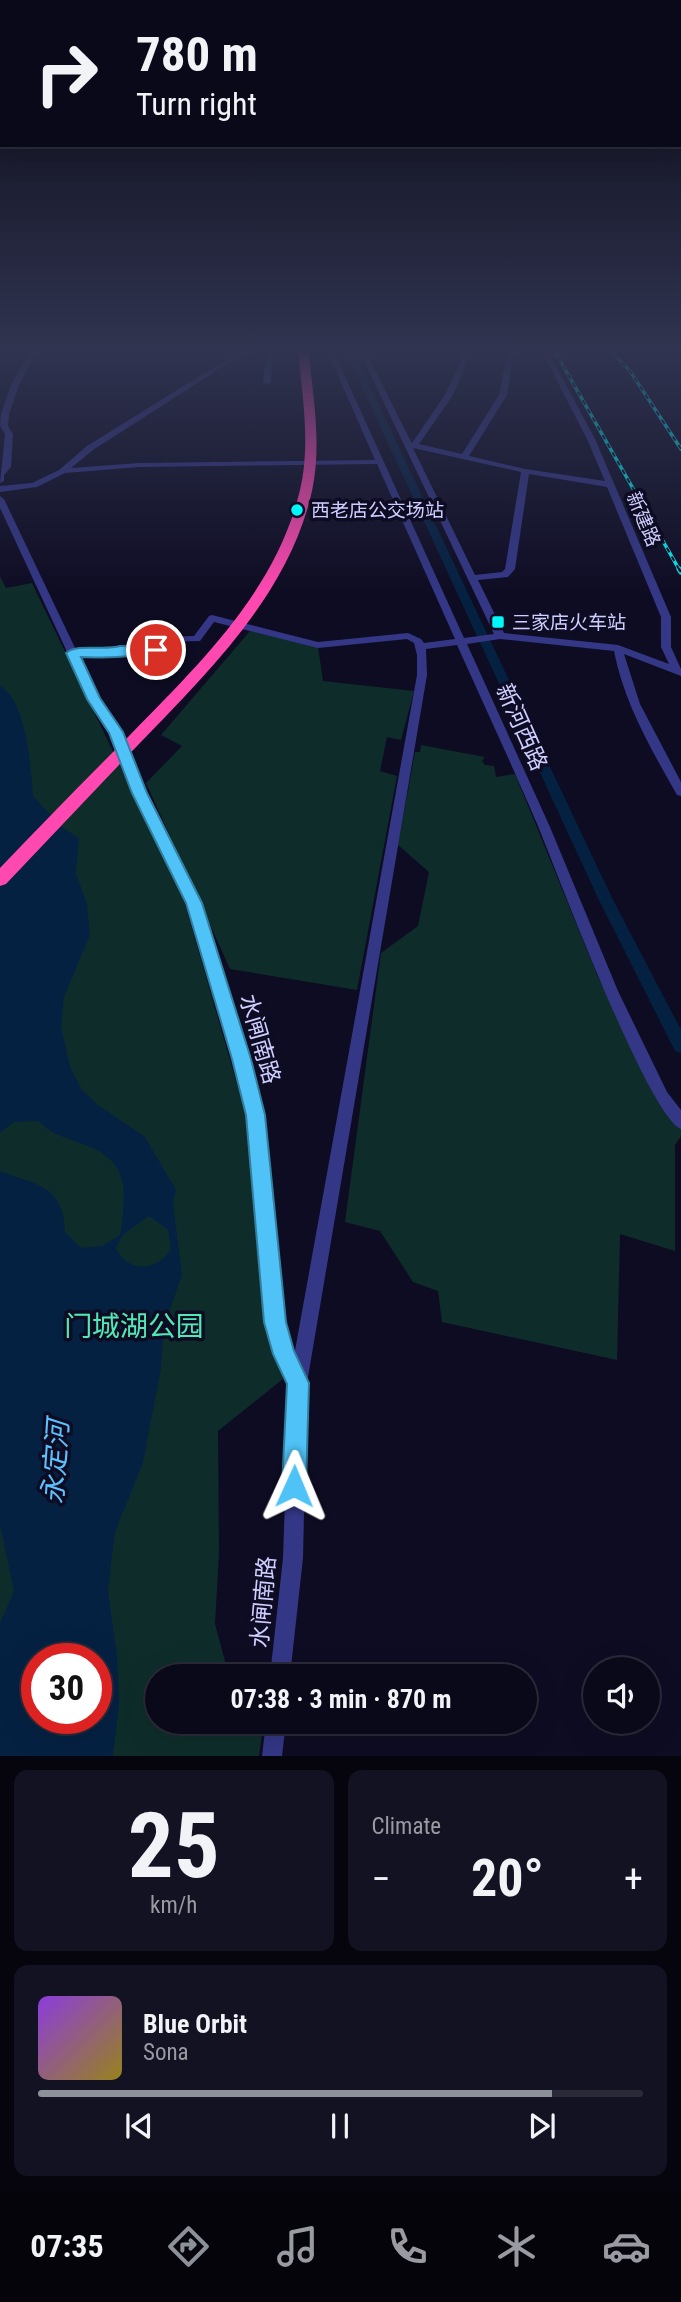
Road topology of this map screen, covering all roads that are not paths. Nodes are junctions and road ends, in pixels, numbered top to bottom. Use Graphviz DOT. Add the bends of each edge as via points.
graph roads {
  1 [pos="6,430"];
  2 [pos="119,430"];
  3 [pos="302,430"];
  4 [pos="311,430"];
  5 [pos="366,430"];
  6 [pos="403,430"];
  7 [pos="423,430"];
  8 [pos="481,430"];
  9 [pos="585,430"];
  10 [pos="411,445"];
  11 [pos="466,455"];
  12 [pos="380,462"];
  13 [pos="63,471"];
  14 [pos="526,471"];
  15 [pos="0,481"];
  16 [pos="611,485"];
  17 [pos="0,489"];
  18 [pos="0,499"];
  19 [pos="472,578"];
  20 [pos="500,636"];
  21 [pos="460,641"];
  22 [pos="421,647"];
  23 [pos="618,648"];
  24 [pos="72,653"];
  25 [pos="679,672"];
  26 [pos="681,792"];
  27 [pos="0,862"];
  28 [pos="0,879"];
  29 [pos="681,1122"];
  30 [pos="298,1383"];
  31 [pos="282,1664"];
  32 [pos="275,1734"];
  33 [pos="272,1756"];
  1 -- 15 [label="street" via="7,467"];
  2 -- 13 [label="street"];
  3 -- 27 [label="highway" via="298,482 282,533 260,576 222,631"];
  4 -- 28 [label="highway" via="309,474 300,511 255,600 207,662"];
  5 -- 12 [label="street, 新河西路"];
  6 -- 10 [label="street"];
  7 -- 10 [label="street"];
  8 -- 11 [label="street"];
  9 -- 16 [label="street, 新建路"];
  10 -- 11 [label="street"];
  10 -- 19 [label="street"];
  11 -- 14 [label="street"];
  12 -- 13 [label="street" via="139,465"];
  12 -- 21 [label="street, 新河西路"];
  13 -- 17 [label="street" via="34,485"];
  14 -- 16 [label="street"];
  14 -- 19 [label="street" via="510,569 505,575"];
  16 -- 25 [label="street, 新建路" via="666,617 666,647"];
  18 -- 24 [label="street, 水闸南路"];
  19 -- 20 [label="street"];
  20 -- 21 [label="street"];
  20 -- 23 [label="street"];
  21 -- 22 [label="street"];
  21 -- 29 [label="street, 新河西路" via="611,991 662,1097"];
  22 -- 24 [label="street" via="408,636 318,645 212,618 197,639 162,639 156,650"];
  22 -- 30 [label="street" via="424,668"];
  23 -- 25 [label="street"];
  23 -- 26 [label="street" via="621,669"];
  24 -- 30 [label="street, 水闸南路" via="116,732 202,928 256,1115 275,1322"];
  30 -- 31 [label="street, 水闸南路" via="293,1558"];
  32 -- 33 [label="street"];
}
